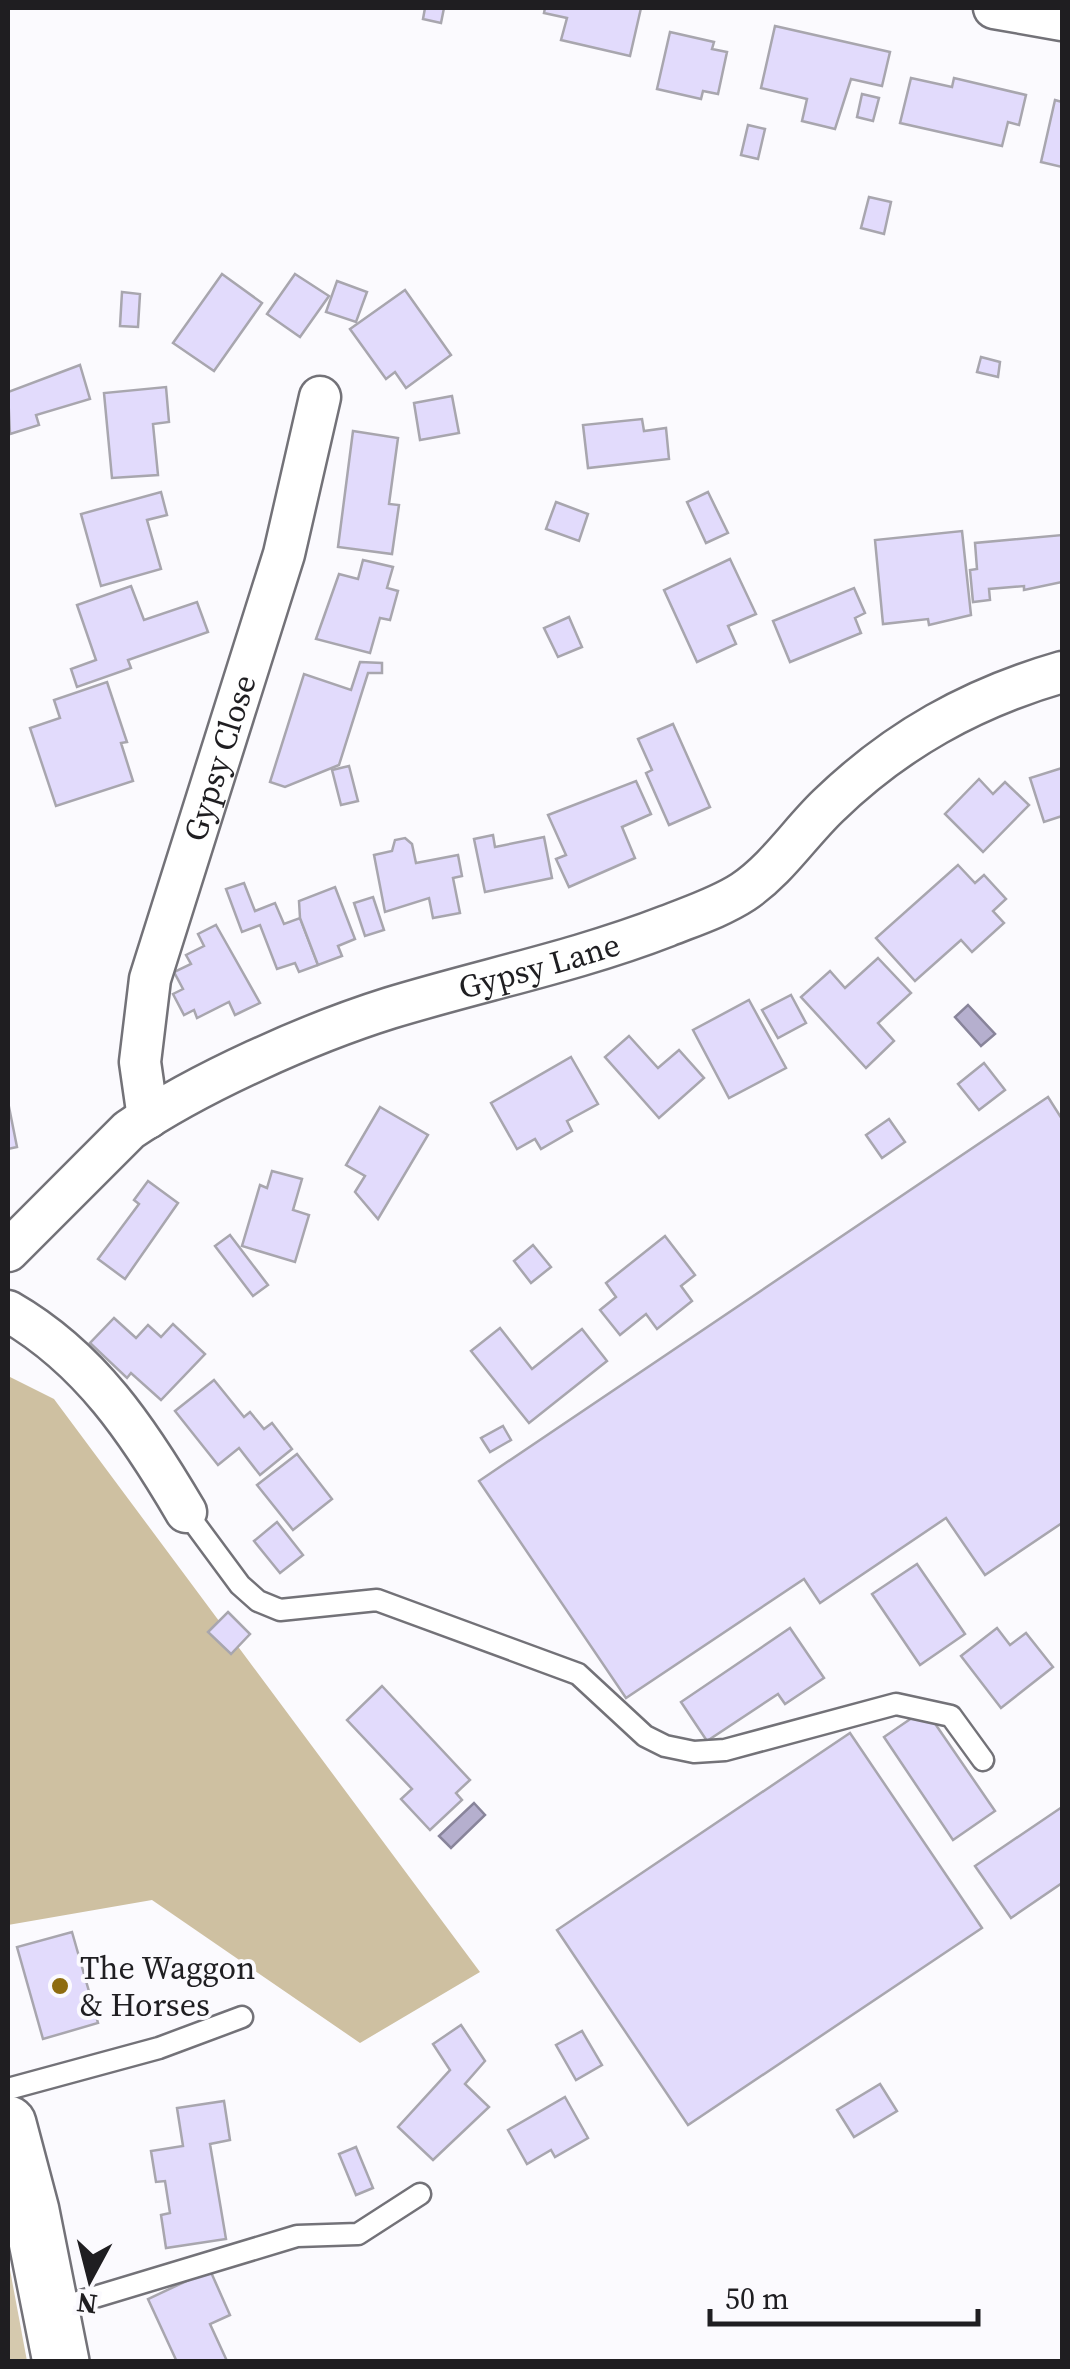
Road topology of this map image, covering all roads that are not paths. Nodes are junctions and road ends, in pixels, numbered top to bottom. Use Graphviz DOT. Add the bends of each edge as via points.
graph roads {
  1 [pos="994,8"];
  2 [pos="1062,20"];
  3 [pos="320,397"];
  4 [pos="1062,672"];
  5 [pos="148,1118"];
  6 [pos="8,1251"];
  7 [pos="8,1311"];
  8 [pos="186,1512"];
  9 [pos="983,1760"];
  10 [pos="242,2017"];
  11 [pos="8,2090"];
  12 [pos="8,2124"];
  13 [pos="420,2194"];
  14 [pos="57,2336"];
  1 -- 2 [label="street"];
  3 -- 5 [label="street, Gypsy Close" via="284,554 150,979 140,1062"];
  4 -- 5 [label="street, Gypsy Lane" via="984,698 894,747 772,868 704,912 629,941 387,1009 267,1058"];
  5 -- 6 [label="street, Gypsy Lane"];
  7 -- 8 [label="street" via="44,1332 103,1387"];
  8 -- 9 [label="lane" via="258,1601 280,1610 376,1600 578,1674 665,1746 725,1750 896,1704 950,1716"];
  10 -- 11 [label="lane" via="160,2048"];
  12 -- 14 [label="main road"];
  13 -- 14 [label="lane" via="358,2234 296,2236"];
}
